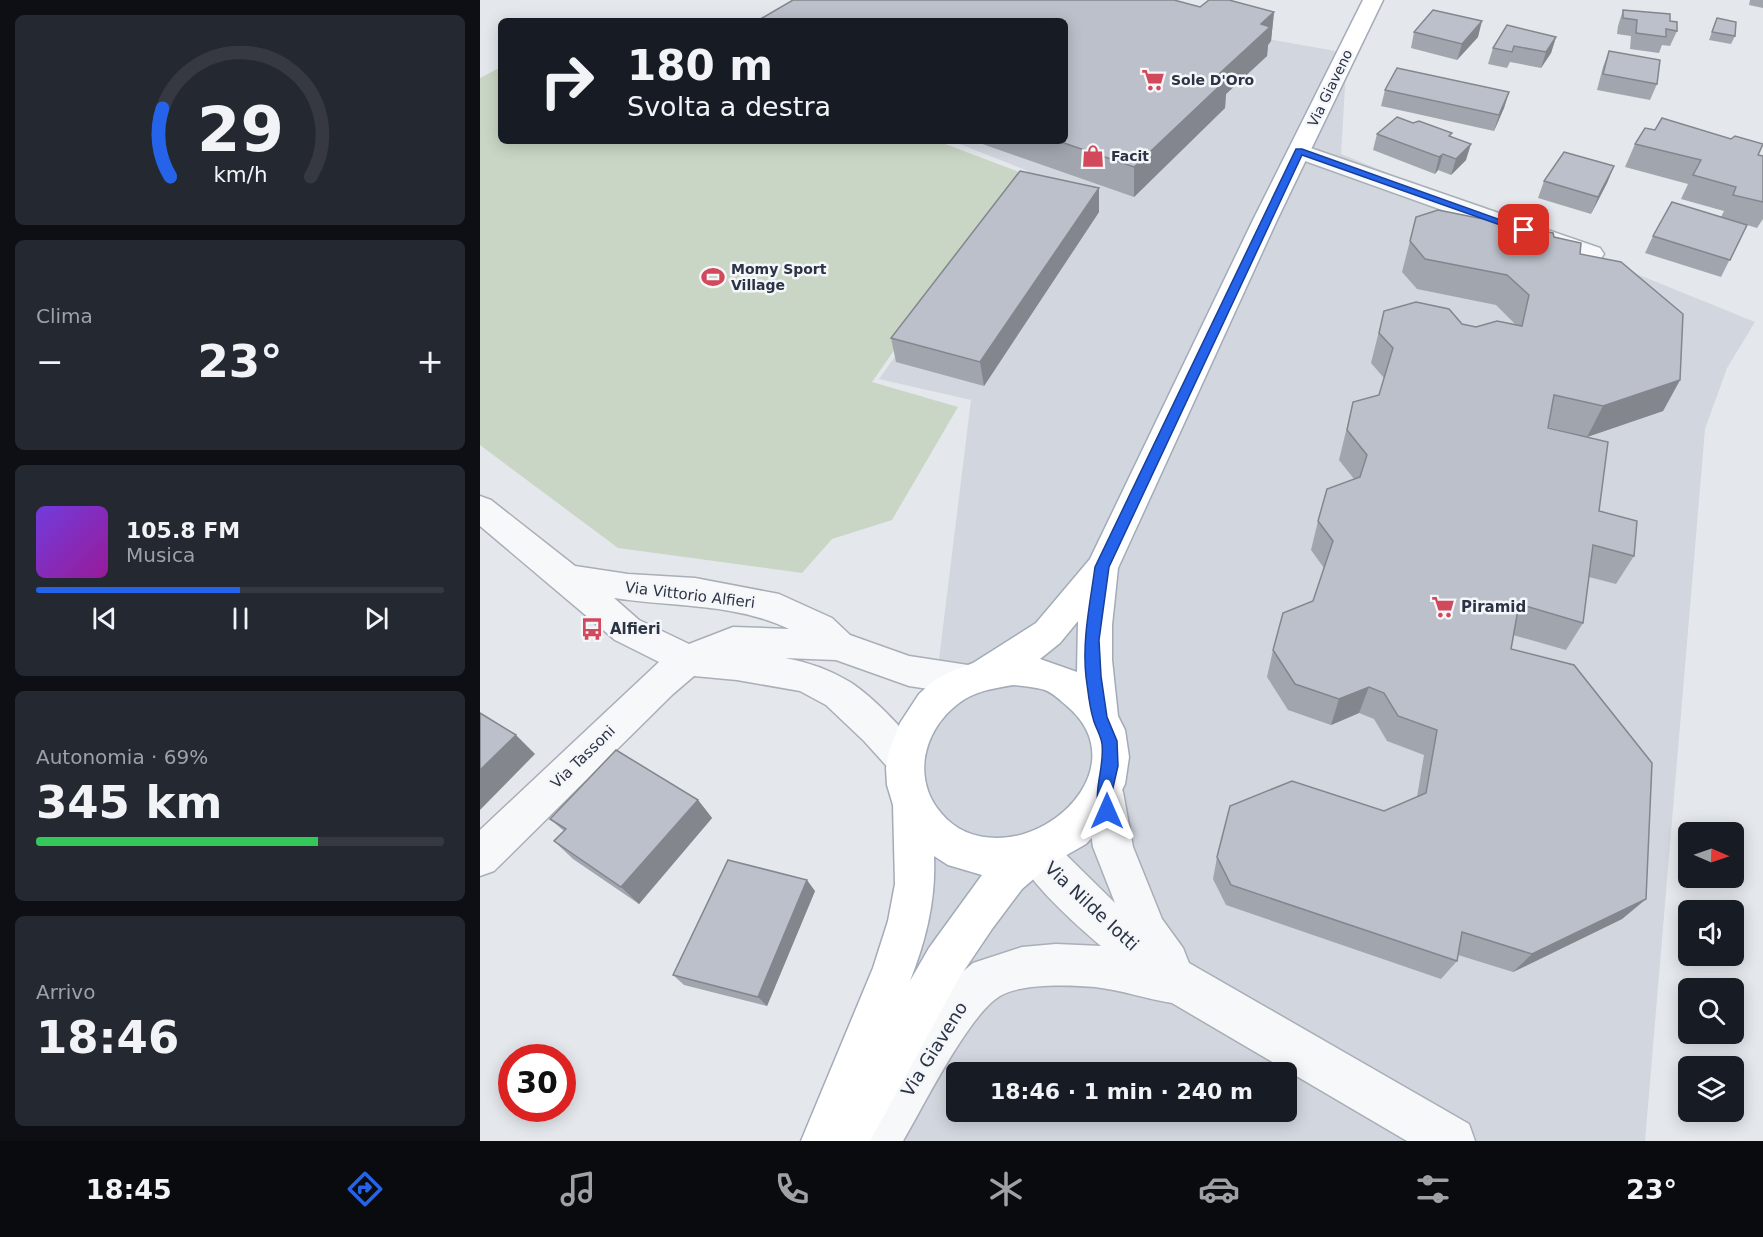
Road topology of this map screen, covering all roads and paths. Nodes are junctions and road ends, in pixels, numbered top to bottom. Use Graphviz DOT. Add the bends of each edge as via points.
graph roads {
  1 [pos="1373,0"];
  2 [pos="1299,151"];
  3 [pos="1591,254"];
  4 [pos="480,508"];
  5 [pos="1102,567"];
  6 [pos="567,578"];
  7 [pos="838,645"];
  8 [pos="688,660"];
  9 [pos="977,677"];
  10 [pos="1100,717"];
  11 [pos="905,760"];
  12 [pos="1104,792"];
  13 [pos="912,807"];
  14 [pos="1036,853"];
  15 [pos="480,857"];
  16 [pos="1182,985"];
  17 [pos="824,1141"];
  18 [pos="845,1141"];
  19 [pos="877,1141"];
  20 [pos="1452,1141"];
  1 -- 2 [label="main road, Via Giaveno"];
  2 -- 3 [label="street"];
  2 -- 5 [label="main road, Via Giaveno"];
  4 -- 6 [label="street"];
  5 -- 9 [label="main road, Via Giaveno" via="1048,633"];
  5 -- 10 [label="main road, Via Giaveno" via="1092,640"];
  6 -- 7 [label="street, Via Vittorio Alfieri" via="695,592 778,608 820,628"];
  6 -- 8 [label="street" via="627,630"];
  7 -- 8 [label="street, Via Vittorio Alfieri" via="733,642"];
  7 -- 9 [label="street, Via Vittorio Alfieri" via="909,671"];
  8 -- 11 [label="street" via="737,664 806,677 839,694"];
  8 -- 15 [label="street, Via Tassoni"];
  9 -- 10 [label="main road, Via Giaveno" via="1013,670 1040,673 1064,682 1085,697"];
  9 -- 11 [label="main road, Via Giaveno" via="945,694 926,712 912,735"];
  10 -- 12 [label="main road, Via Giaveno" via="1110,741 1111,766"];
  11 -- 13 [label="main road, Via Giaveno" via="905,784"];
  12 -- 14 [label="main road, Via Giaveno" via="1088,818 1065,839"];
  12 -- 16 [label="street, Via Nilde Iotti" via="1113,847 1131,896 1147,933"];
  13 -- 14 [label="main road, Via Giaveno" via="933,833 963,852 999,858"];
  13 -- 17 [label="main road, Via Giaveno" via="915,884 909,921"];
  14 -- 16 [label="street, Via Nilde Iotti" via="1094,913"];
  14 -- 18 [label="main road, Via Giaveno" via="1008,875 944,963"];
  16 -- 19 [label="street, Via Giaveno" via="1137,972 1075,965 1022,968 988,978 961,1001"];
  16 -- 20 [label="street"];
}
